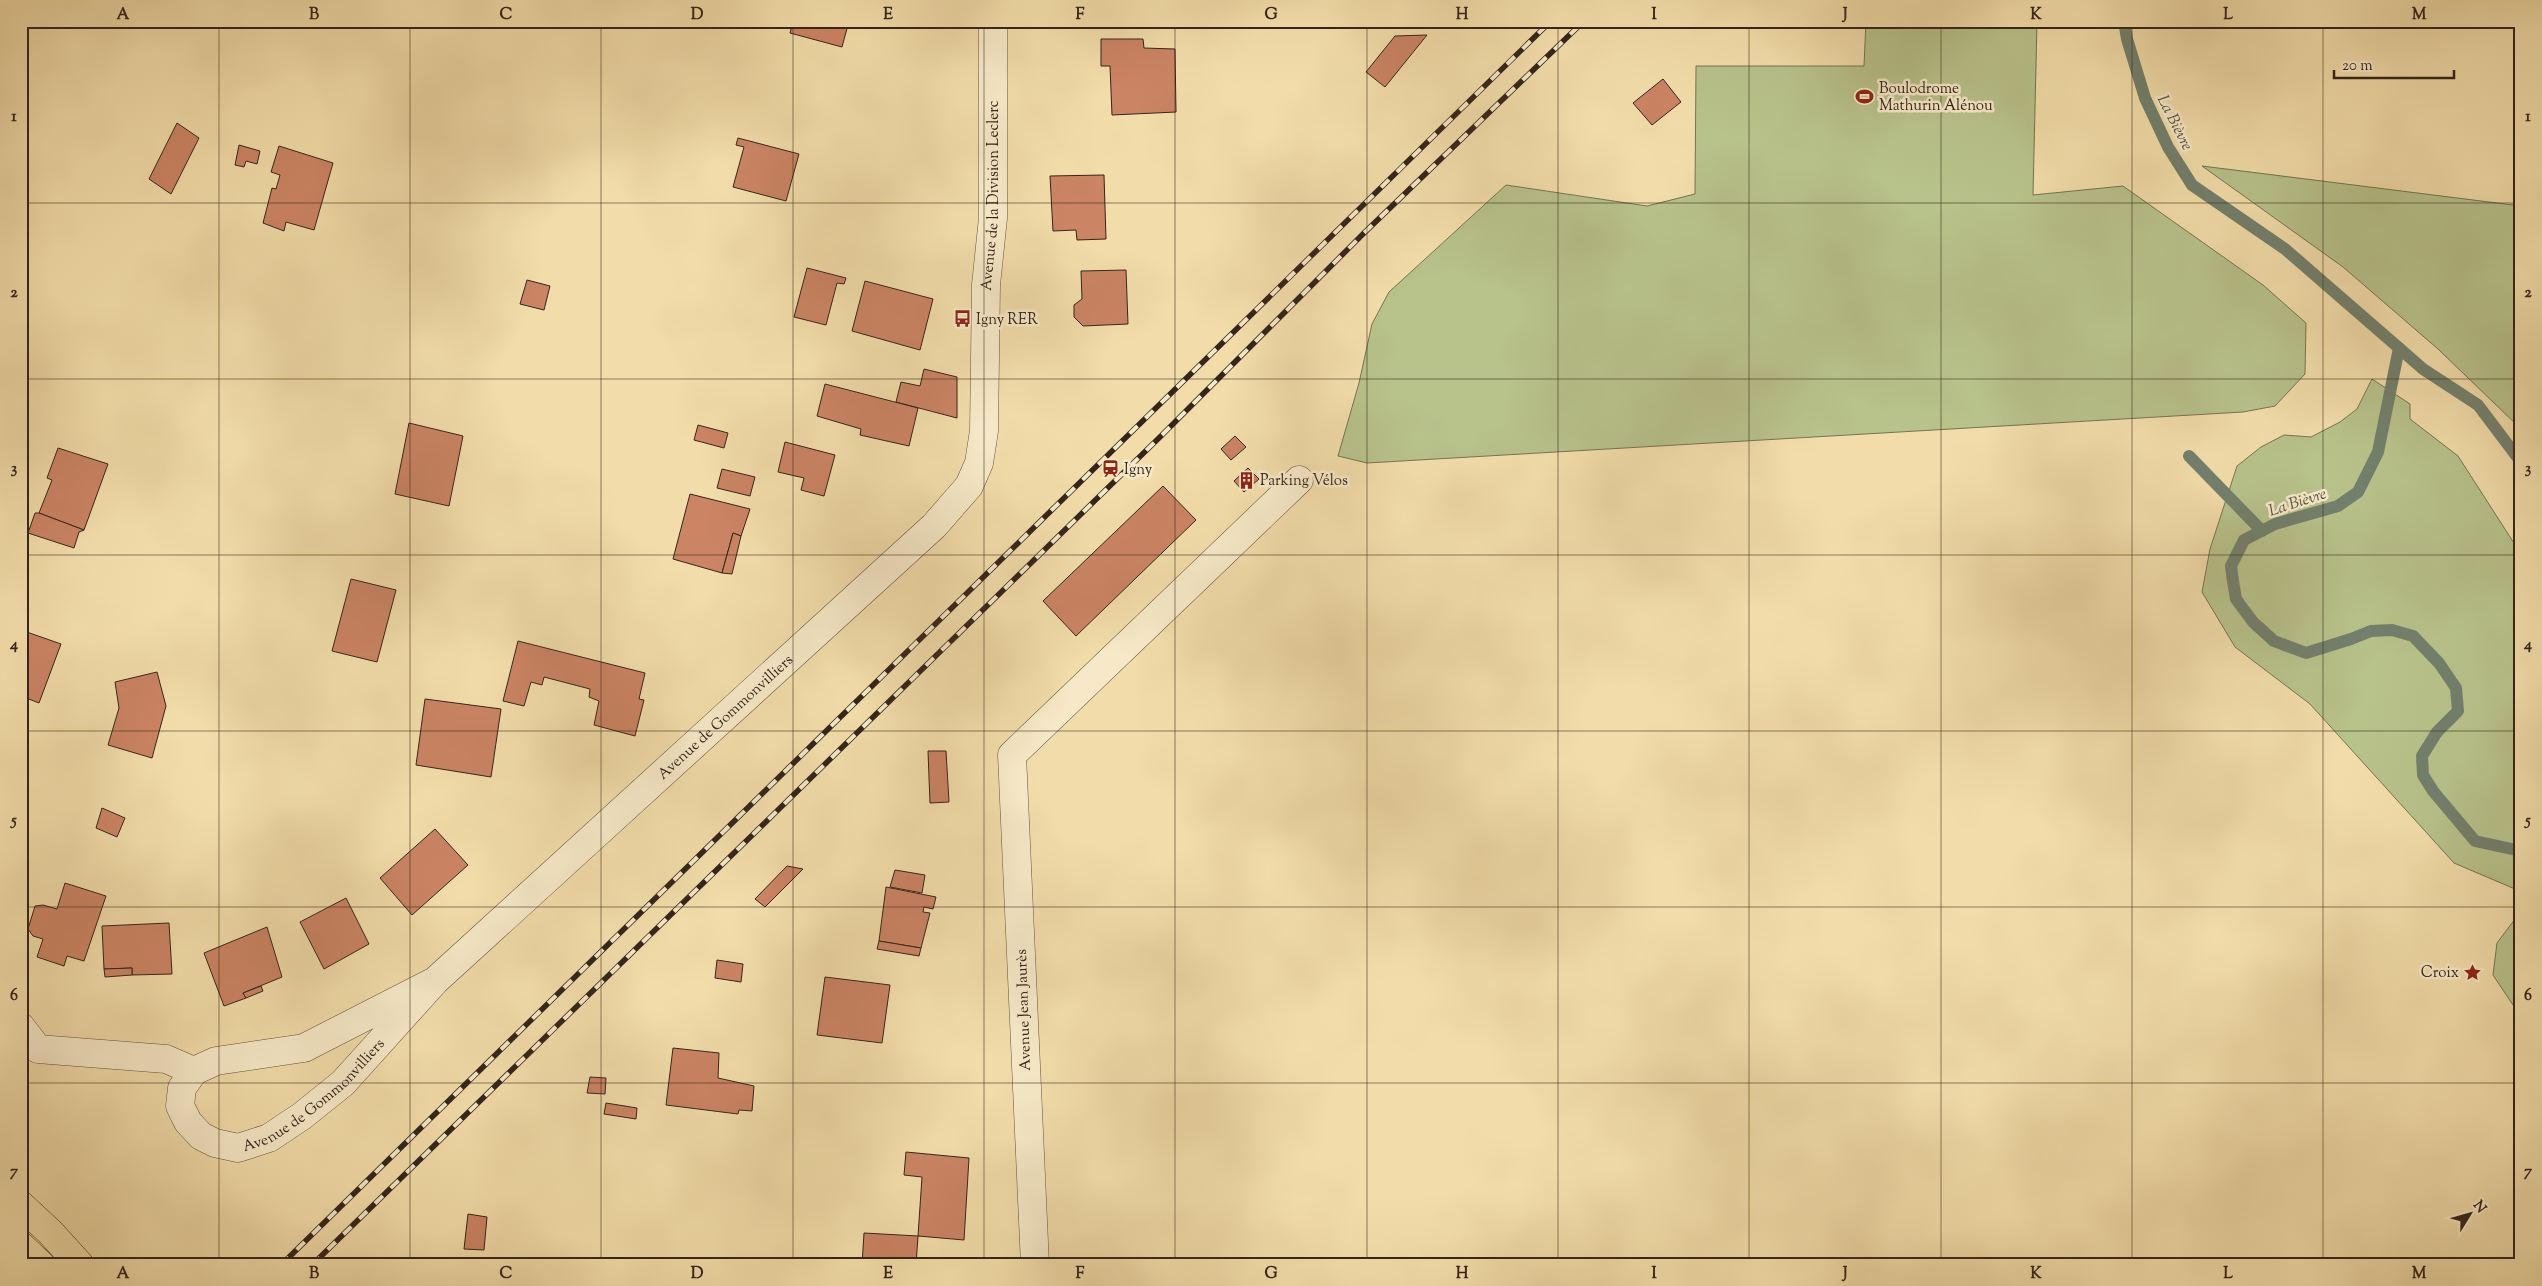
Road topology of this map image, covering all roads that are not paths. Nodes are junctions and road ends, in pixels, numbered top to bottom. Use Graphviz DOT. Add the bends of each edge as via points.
graph roads {
  1 [pos="993,21"];
  2 [pos="984,431"];
  3 [pos="1299,480"];
  4 [pos="436,981"];
  5 [pos="21,1027"];
  6 [pos="194,1071"];
  7 [pos="21,1204"];
  8 [pos="21,1246"];
  9 [pos="41,1265"];
  10 [pos="80,1265"];
  11 [pos="1035,1265"];
  1 -- 2 [label="street, Avenue de la Division Leclerc" via="993,218 986,285"];
  2 -- 4 [label="street, Avenue de Gommonvilliers" via="979,463 969,486 934,526"];
  3 -- 11 [label="street, Avenue Jean Jaurès" via="1012,755"];
  4 -- 6 [label="street, Avenue de Gommonvilliers" via="304,1048 216,1061"];
  4 -- 6 [label="street, Avenue de Gommonvilliers" via="342,1083 269,1138 238,1148 201,1136 188,1122 180,1106 182,1088"];
  5 -- 6 [label="street" via="38,1049 166,1059"];
  7 -- 10 [label="main road"];
  8 -- 9 [label="main road"];
}
